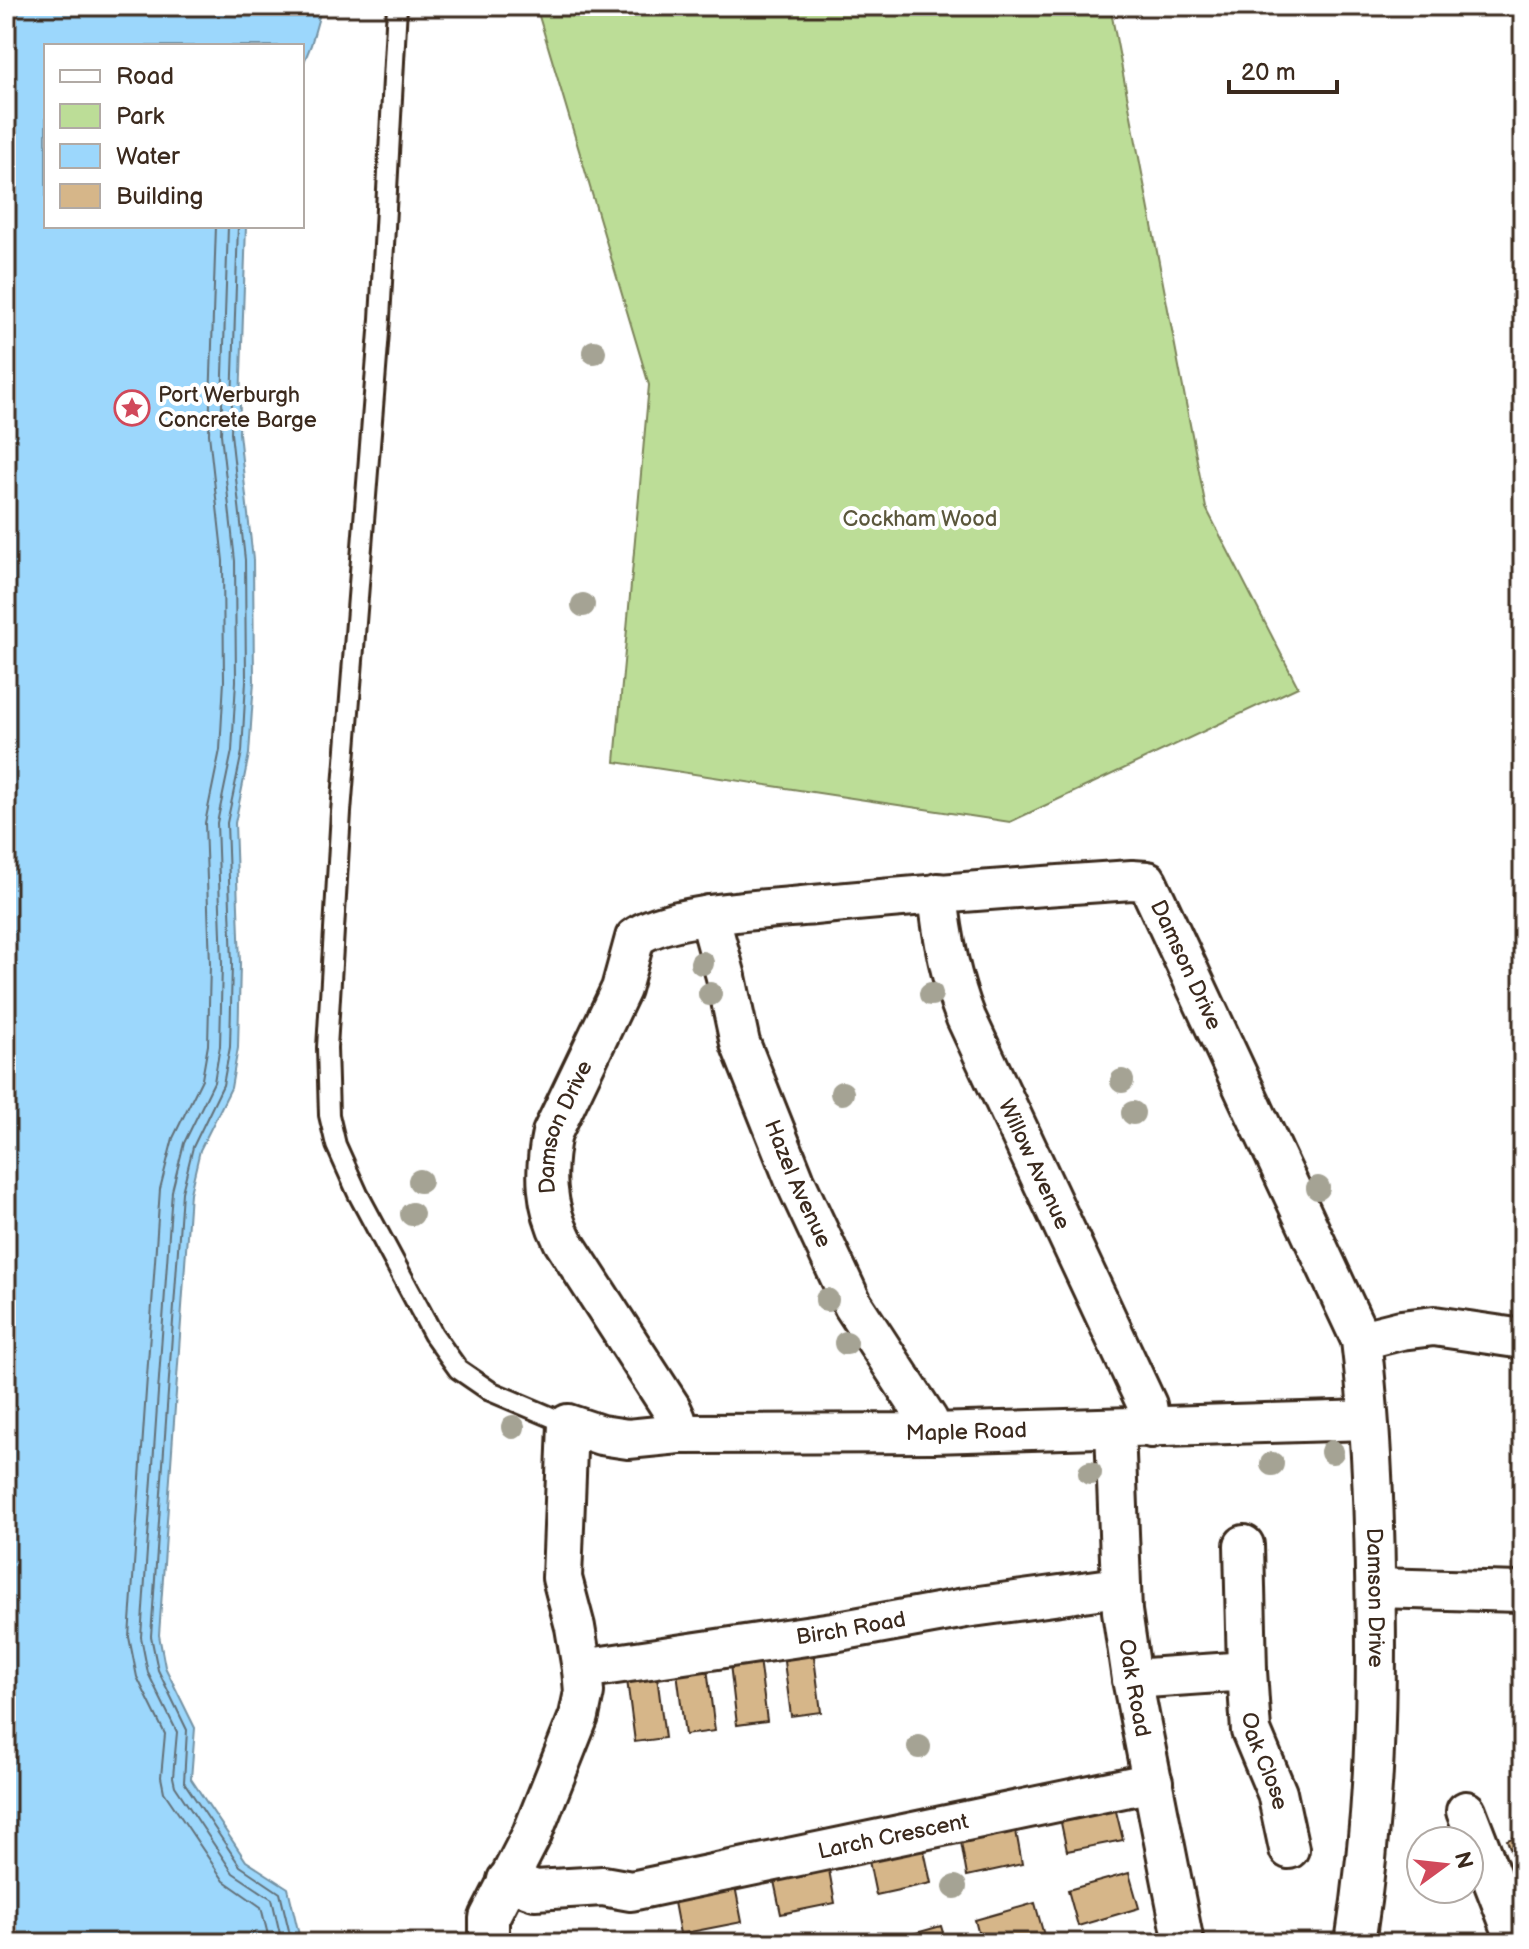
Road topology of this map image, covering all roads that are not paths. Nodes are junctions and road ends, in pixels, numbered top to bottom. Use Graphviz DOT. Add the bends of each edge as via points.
graph roads {
  1 [pos="397,6"];
  2 [pos="938,893"];
  3 [pos="709,915"];
  4 [pos="1523,1339"];
  5 [pos="1361,1340"];
  6 [pos="1368,1420"];
  7 [pos="568,1424"];
  8 [pos="1133,1428"];
  9 [pos="932,1433"];
  10 [pos="679,1434"];
  11 [pos="1244,1545"];
  12 [pos="1119,1587"];
  13 [pos="1376,1588"];
  14 [pos="1520,1592"];
  15 [pos="582,1669"];
  16 [pos="1247,1671"];
  17 [pos="1132,1679"];
  18 [pos="1153,1782"];
  19 [pos="1466,1811"];
  20 [pos="1289,1849"];
  21 [pos="507,1880"];
  22 [pos="482,1939"];
  23 [pos="1177,1941"];
  24 [pos="1355,1943"];
  25 [pos="1517,1943"];
  1 -- 7 [label="lane" via="380,319 346,736 327,1048 329,1115 358,1194 433,1334 458,1369 490,1391"];
  2 -- 3 [label="street, Damson Drive"];
  2 -- 5 [label="street, Damson Drive" via="1147,881"];
  2 -- 8 [label="street, Willow Avenue" via="949,968 966,1018 1147,1405"];
  3 -- 9 [label="street, Hazel Avenue" via="740,1043 795,1181 853,1305"];
  3 -- 10 [label="street, Damson Drive" via="635,938 621,989 555,1124 549,1149 548,1198 555,1226 671,1408"];
  4 -- 5 [label="street" via="1434,1326"];
  5 -- 6 [label="street, Damson Drive"];
  6 -- 8 [label="street, Maple Road"];
  6 -- 13 [label="street, Damson Drive"];
  7 -- 10 [label="street, Maple Road" via="628,1439"];
  7 -- 15 [label="street" via="562,1578"];
  8 -- 9 [label="street, Maple Road"];
  8 -- 12 [label="street, Oak Road"];
  9 -- 10 [label="street, Maple Road"];
  11 -- 16 [label="street, Oak Close"];
  12 -- 15 [label="street, Birch Road"];
  12 -- 17 [label="street, Oak Road"];
  13 -- 14 [label="street"];
  13 -- 24 [label="street, Damson Drive" via="1373,1800"];
  15 -- 21 [label="street" via="579,1716 532,1834"];
  16 -- 17 [label="street"];
  16 -- 20 [label="street, Oak Close" via="1251,1731 1277,1793"];
  17 -- 18 [label="street, Oak Road"];
  18 -- 21 [label="street, Larch Crescent" via="625,1897 603,1886 535,1890"];
  18 -- 23 [label="street, Oak Road"];
  19 -- 25 [label="street"];
  21 -- 22 [label="street"];
}
